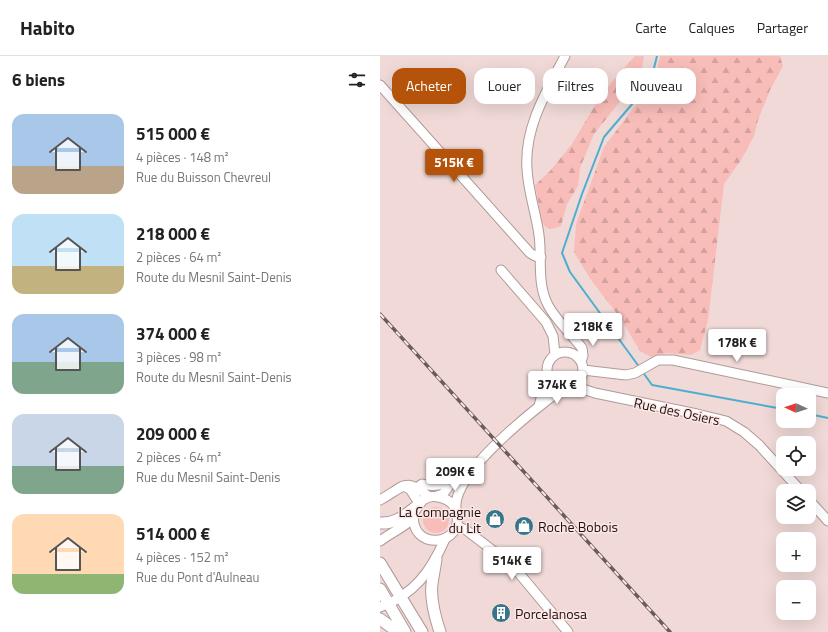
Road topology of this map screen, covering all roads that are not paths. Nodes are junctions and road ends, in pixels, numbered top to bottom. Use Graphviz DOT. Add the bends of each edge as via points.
graph roads {
  1 [pos="565,56"];
  2 [pos="380,85"];
  3 [pos="541,257"];
  4 [pos="501,270"];
  5 [pos="575,338"];
  6 [pos="571,352"];
  7 [pos="555,354"];
  8 [pos="582,366"];
  9 [pos="547,375"];
  10 [pos="575,385"];
  11 [pos="563,388"];
  12 [pos="828,393"];
  13 [pos="539,406"];
  14 [pos="483,457"];
  15 [pos="454,479"];
  16 [pos="795,484"];
  17 [pos="404,486"];
  18 [pos="418,487"];
  19 [pos="433,497"];
  20 [pos="380,500"];
  21 [pos="416,507"];
  22 [pos="816,508"];
  23 [pos="456,509"];
  24 [pos="828,521"];
  25 [pos="380,523"];
  26 [pos="457,526"];
  27 [pos="445,539"];
  28 [pos="380,541"];
  29 [pos="436,559"];
  30 [pos="380,563"];
  31 [pos="380,589"];
  32 [pos="401,597"];
  33 [pos="385,606"];
  34 [pos="380,619"];
  35 [pos="398,632"];
  36 [pos="405,632"];
  37 [pos="422,632"];
  38 [pos="440,632"];
  39 [pos="568,632"];
  1 -- 3 [label="street" via="534,120 526,151"];
  2 -- 3 [label="street" via="530,253"];
  3 -- 5 [label="street" via="542,290 547,304"];
  4 -- 7 [label="street" via="546,322 553,336"];
  5 -- 6 [label="street"];
  5 -- 8 [label="street" via="582,348"];
  6 -- 7 [label="street"];
  6 -- 8 [label="street"];
  7 -- 9 [label="street" via="548,361"];
  8 -- 10 [label="street" via="582,376"];
  8 -- 12 [label="street" via="626,375 635,373 658,360 673,360"];
  9 -- 11 [label="street" via="553,384"];
  9 -- 13 [label="street"];
  10 -- 11 [label="street"];
  10 -- 16 [label="street, Rue des Osiers" via="595,393 726,421 759,445"];
  11 -- 13 [label="street"];
  13 -- 14 [label="street"];
  14 -- 15 [label="street"];
  14 -- 23 [label="street" via="460,488 455,503"];
  15 -- 18 [label="street" via="443,484 422,484"];
  15 -- 19 [label="street" via="443,494"];
  17 -- 18 [label="street"];
  17 -- 20 [label="street"];
  17 -- 21 [label="street" via="410,489"];
  18 -- 19 [label="street"];
  19 -- 21 [label="street"];
  19 -- 23 [label="street" via="447,499"];
  21 -- 25 [label="main road" via="388,524"];
  21 -- 27 [label="street" via="414,527 422,537 439,541"];
  21 -- 28 [label="street" via="407,523"];
  22 -- 24 [label="street"];
  23 -- 26 [label="street"];
  26 -- 27 [label="street"];
  26 -- 39 [label="street" via="513,566"];
  27 -- 29 [label="street"];
  29 -- 32 [label="street" via="422,580"];
  29 -- 38 [label="main road" via="432,597 434,615"];
  30 -- 32 [label="main road"];
  31 -- 33 [label="main road"];
  32 -- 33 [label="street"];
  32 -- 37 [label="main road"];
  33 -- 36 [label="main road"];
  34 -- 35 [label="main road"];
}
